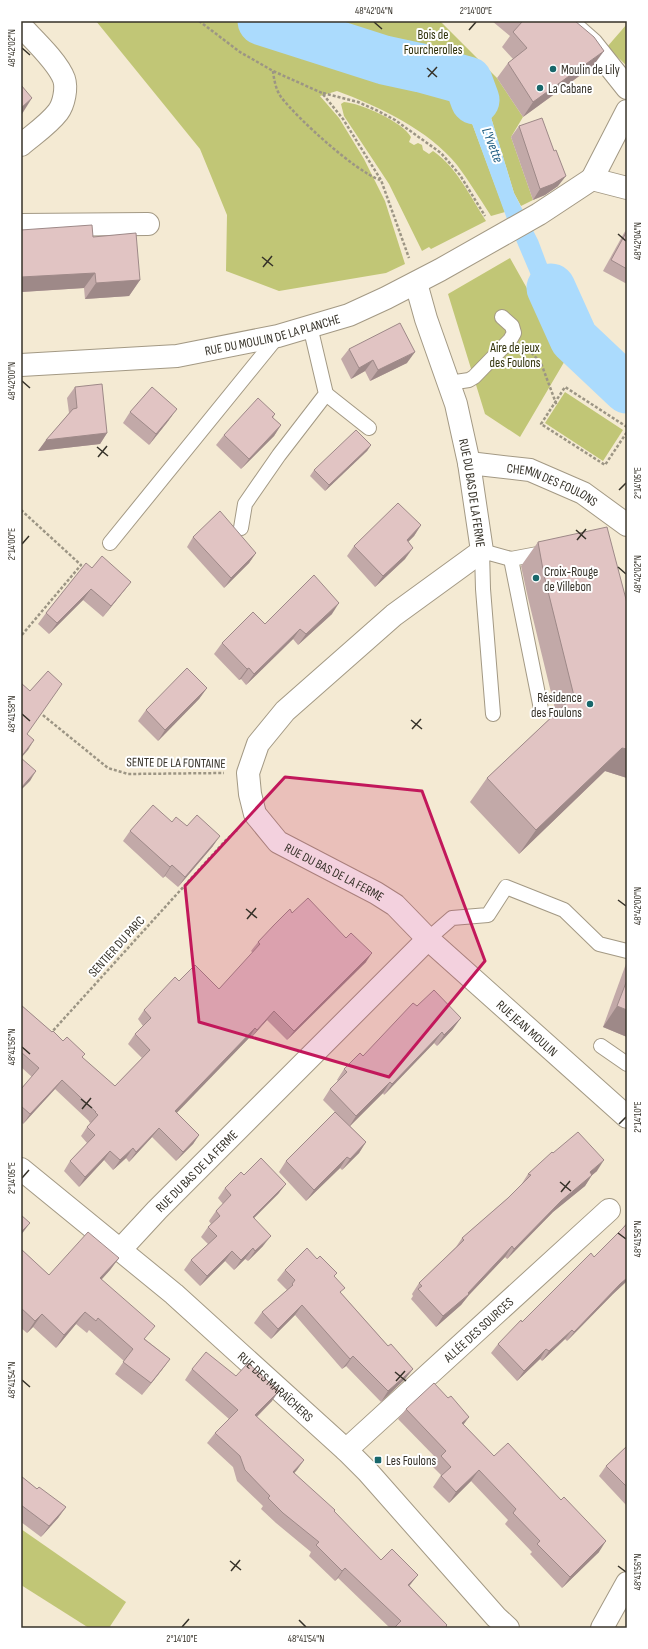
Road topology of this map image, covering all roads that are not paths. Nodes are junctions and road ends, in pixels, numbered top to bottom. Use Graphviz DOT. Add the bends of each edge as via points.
graph roads {
  1 [pos="566,21"];
  2 [pos="21,26"];
  3 [pos="627,88"];
  4 [pos="627,111"];
  5 [pos="21,145"];
  6 [pos="592,179"];
  7 [pos="627,188"];
  8 [pos="148,224"];
  9 [pos="21,225"];
  10 [pos="416,283"];
  11 [pos="502,317"];
  12 [pos="310,326"];
  13 [pos="278,336"];
  14 [pos="21,365"];
  15 [pos="449,383"];
  16 [pos="326,394"];
  17 [pos="369,428"];
  18 [pos="469,464"];
  19 [pos="627,525"];
  20 [pos="242,528"];
  21 [pos="110,543"];
  22 [pos="558,549"];
  23 [pos="482,551"];
  24 [pos="511,559"];
  25 [pos="541,709"];
  26 [pos="493,714"];
  27 [pos="428,939"];
  28 [pos="627,951"];
  29 [pos="601,1046"];
  30 [pos="627,1064"];
  31 [pos="627,1117"];
  32 [pos="21,1169"];
  33 [pos="609,1210"];
  34 [pos="120,1250"];
  35 [pos="346,1450"];
  36 [pos="627,1583"];
  37 [pos="508,1628"];
  38 [pos="602,1628"];
  1 -- 3 [label="street" via="592,44"];
  2 -- 5 [label="street" via="58,67 64,80 65,94 60,110"];
  4 -- 6 [label="street"];
  6 -- 7 [label="street"];
  6 -- 10 [label="street, RUE DU MOULIN DE LA PLANCHE" via="504,235"];
  8 -- 9 [label="street"];
  10 -- 12 [label="street, RUE DU MOULIN DE LA PLANCHE" via="349,315"];
  10 -- 15 [label="street, RUE DU BAS DE LA FERME"];
  11 -- 15 [label="lane" via="512,326 514,333 510,340 474,377"];
  12 -- 13 [label="street, RUE DU MOULIN DE LA PLANCHE"];
  12 -- 16 [label="lane"];
  13 -- 14 [label="street, RUE DU MOULIN DE LA PLANCHE" via="177,356"];
  13 -- 21 [label="lane"];
  15 -- 18 [label="street, RUE DU BAS DE LA FERME"];
  16 -- 17 [label="lane"];
  16 -- 20 [label="lane" via="245,504"];
  18 -- 19 [label="street, CHEMIN DES FOULONS" via="530,470 584,492"];
  18 -- 23 [label="street, RUE DU BAS DE LA FERME"];
  22 -- 24 [label="lane"];
  23 -- 24 [label="lane"];
  23 -- 26 [label="lane"];
  23 -- 27 [label="street, RUE DU BAS DE LA FERME" via="394,615 285,711 258,744 248,773 255,814 278,842 395,905"];
  24 -- 25 [label="lane"];
  27 -- 28 [label="lane" via="452,918 488,915 506,887 564,910 599,944"];
  27 -- 31 [label="street, RUE JEAN MOULIN"];
  27 -- 34 [label="street, RUE DU BAS DE LA FERME"];
  29 -- 30 [label="lane"];
  32 -- 34 [label="street, RUE DES MARAÎCHERS"];
  33 -- 35 [label="street, ALLÉE DES SOURCES"];
  34 -- 35 [label="street, RUE DES MARAÎCHERS" via="174,1294"];
  35 -- 37 [label="street, RUE DES MARAÎCHERS"];
  36 -- 38 [label="street"];
}
